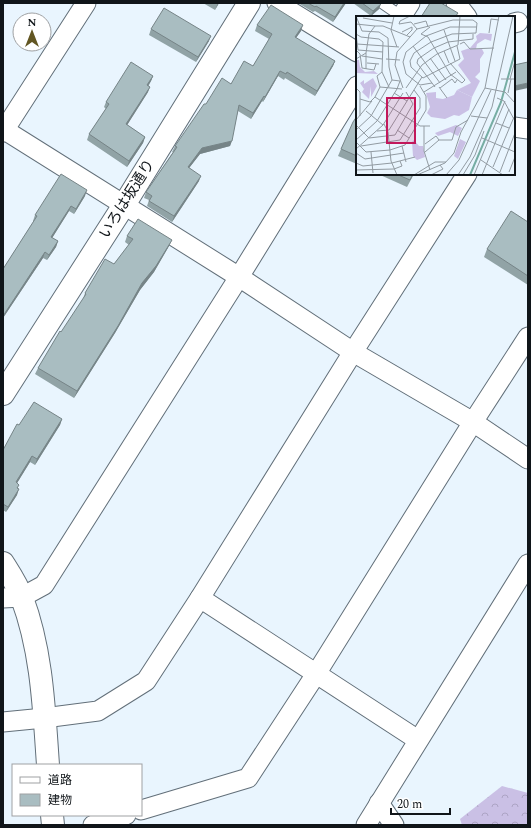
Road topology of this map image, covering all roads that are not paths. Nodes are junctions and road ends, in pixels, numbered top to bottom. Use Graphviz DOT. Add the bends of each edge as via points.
graph roads {
  1 [pos="86,3"];
  2 [pos="249,3"];
  3 [pos="277,3"];
  4 [pos="382,3"];
  5 [pos="456,3"];
  6 [pos="404,12"];
  7 [pos="466,16"];
  8 [pos="356,51"];
  9 [pos="356,88"];
  10 [pos="515,126"];
  11 [pos="528,129"];
  12 [pos="3,130"];
  13 [pos="465,175"];
  14 [pos="124,205"];
  15 [pos="239,277"];
  16 [pos="528,337"];
  17 [pos="353,352"];
  18 [pos="3,394"];
  19 [pos="473,422"];
  20 [pos="528,459"];
  21 [pos="3,563"];
  22 [pos="528,564"];
  23 [pos="12,597"];
  24 [pos="200,598"];
  25 [pos="316,674"];
  26 [pos="44,718"];
  27 [pos="3,722"];
  28 [pos="418,740"];
  29 [pos="48,764"];
  30 [pos="379,803"];
  31 [pos="142,810"];
  32 [pos="123,816"];
  33 [pos="93,825"];
  34 [pos="366,825"];
  35 [pos="394,825"];
  1 -- 12 [label="street"];
  2 -- 14 [label="street, いろは坂通り"];
  3 -- 8 [label="street"];
  4 -- 6 [label="lane"];
  5 -- 7 [label="street"];
  9 -- 15 [label="street"];
  10 -- 11 [label="street"];
  12 -- 14 [label="street"];
  13 -- 17 [label="street"];
  14 -- 15 [label="street"];
  14 -- 18 [label="street, いろは坂通り"];
  15 -- 17 [label="street"];
  15 -- 23 [label="street" via="44,585"];
  16 -- 19 [label="street"];
  17 -- 19 [label="street"];
  17 -- 24 [label="street"];
  19 -- 20 [label="street"];
  19 -- 25 [label="street"];
  21 -- 23 [label="street"];
  22 -- 28 [label="street"];
  23 -- 26 [label="street" via="31,626 37,654"];
  24 -- 25 [label="street"];
  24 -- 26 [label="street" via="146,680 98,711"];
  25 -- 28 [label="street"];
  25 -- 31 [label="street" via="248,778"];
  26 -- 27 [label="street"];
  26 -- 29 [label="street"];
  28 -- 30 [label="street"];
  30 -- 34 [label="street"];
  30 -- 35 [label="street"];
  32 -- 33 [label="street"];
}
